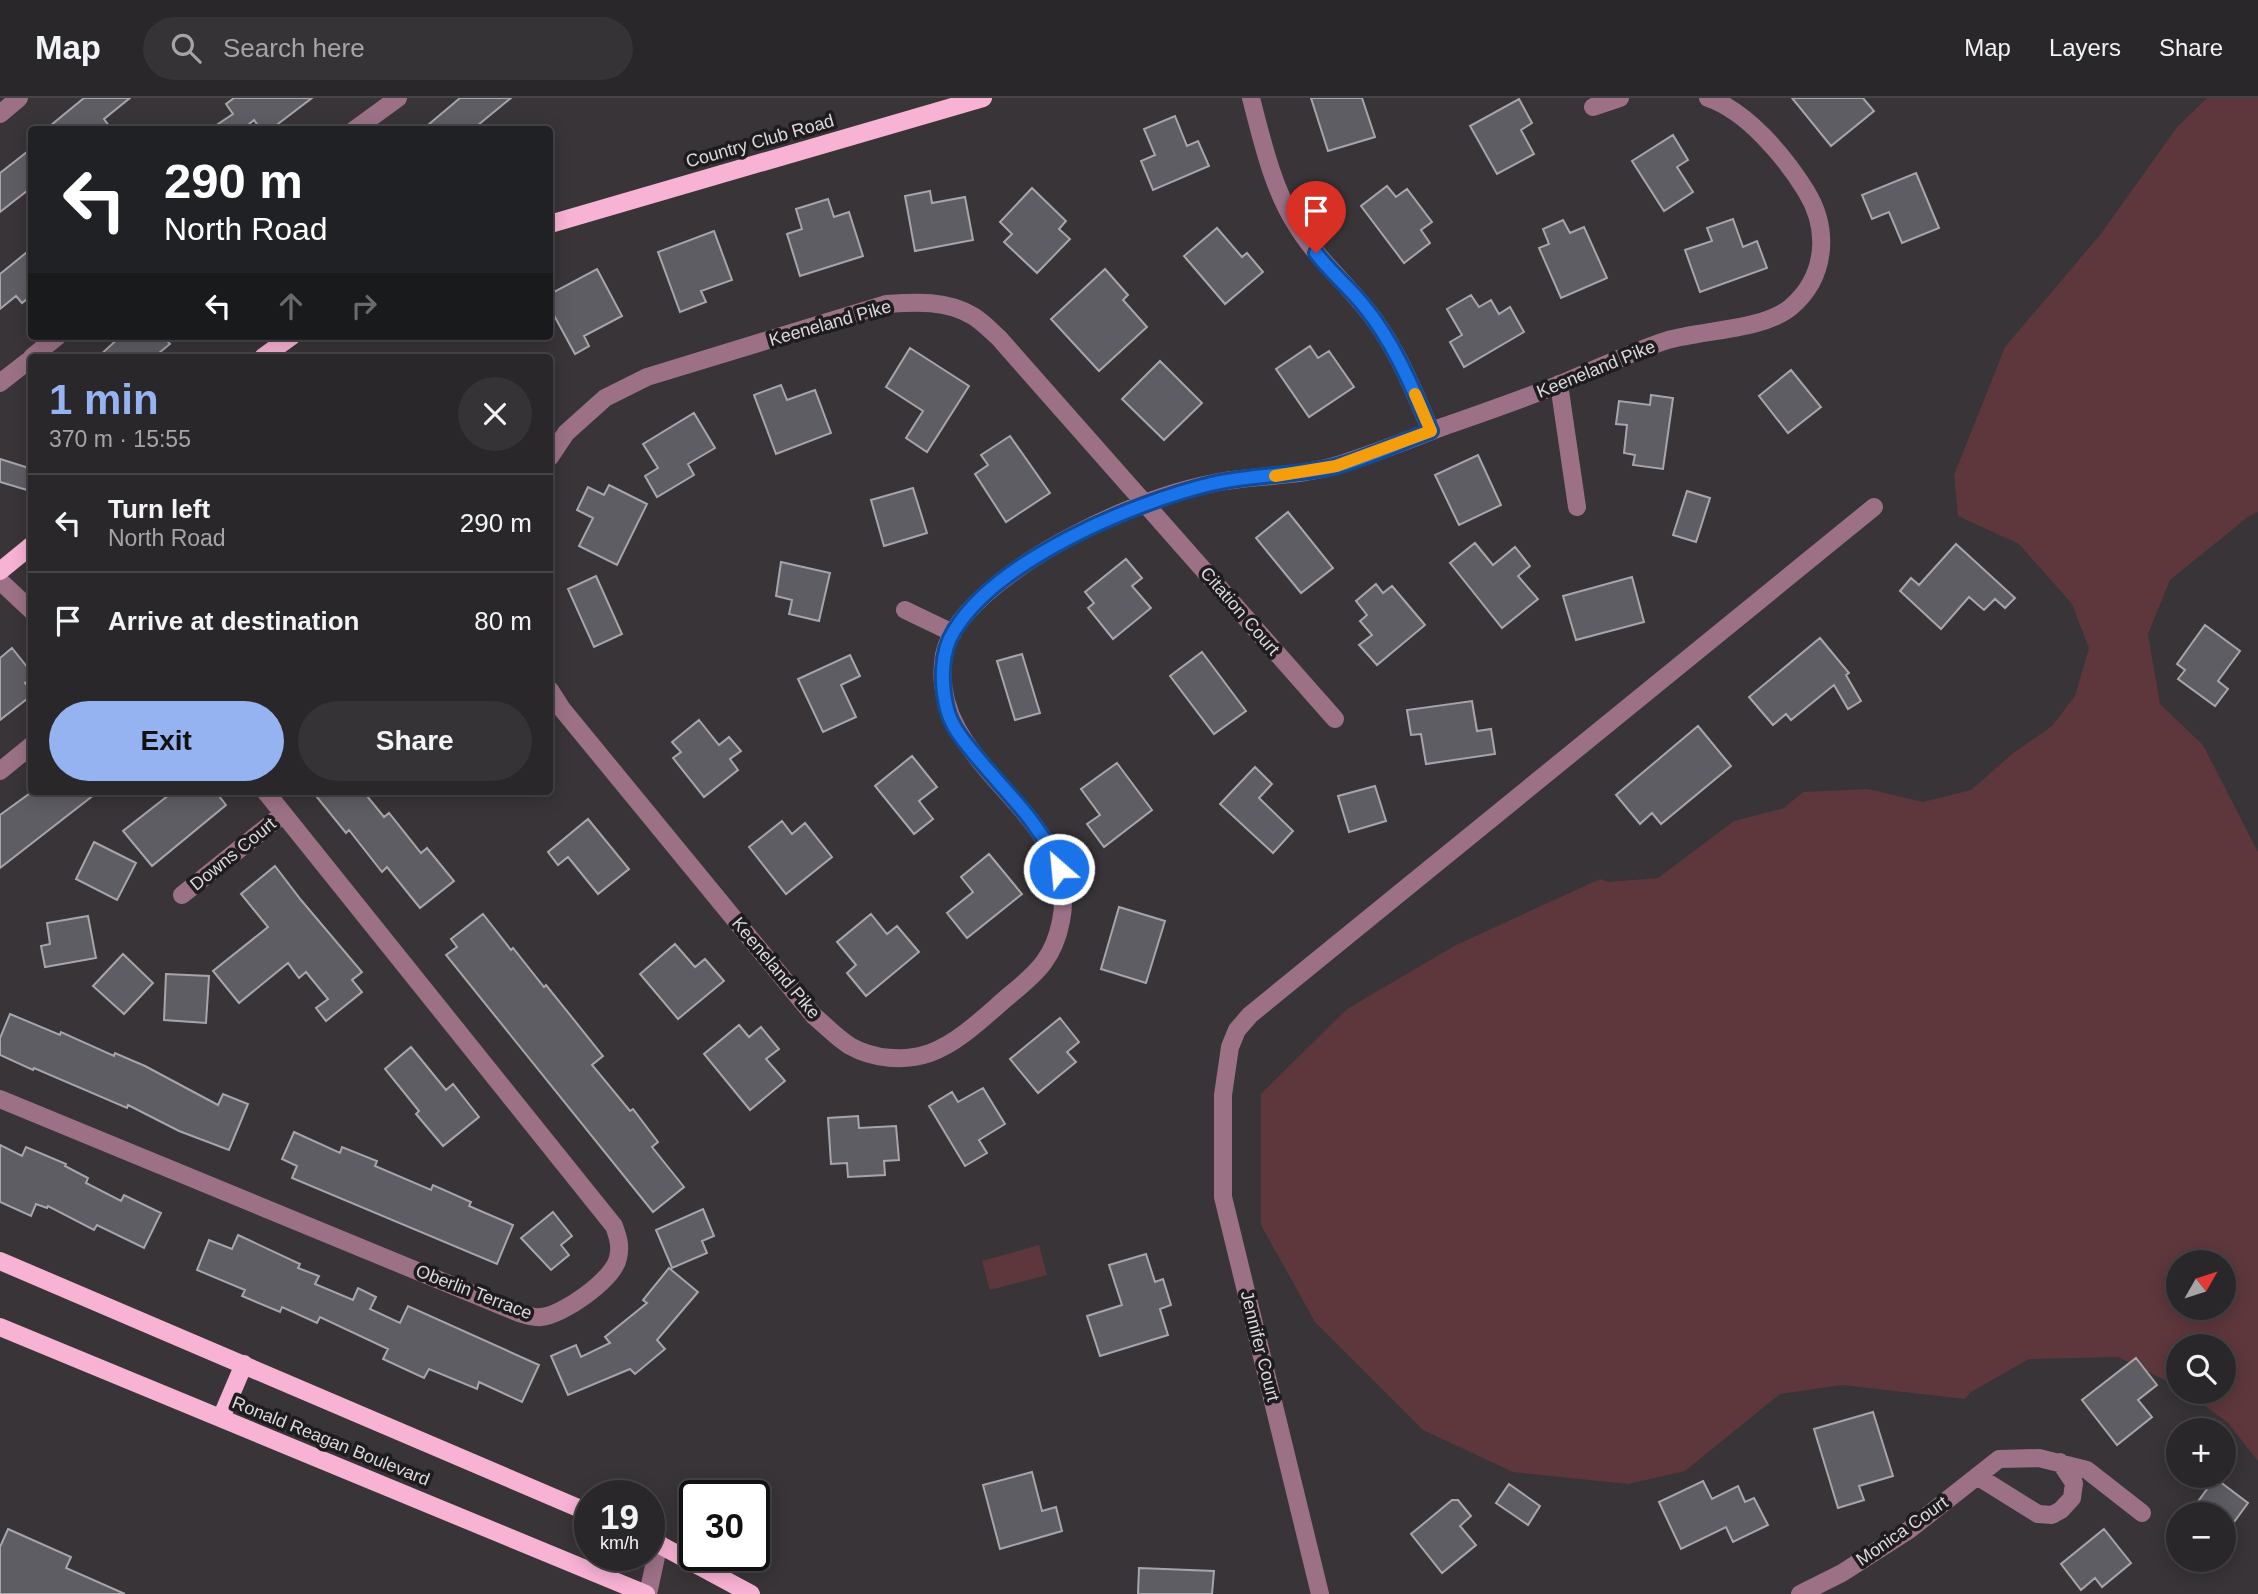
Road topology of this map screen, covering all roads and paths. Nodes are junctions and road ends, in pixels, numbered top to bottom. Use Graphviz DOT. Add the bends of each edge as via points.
graph roads {
  1 [pos="19,98"];
  2 [pos="398,98"];
  3 [pos="983,98"];
  4 [pos="1251,98"];
  5 [pos="1620,98"];
  6 [pos="1708,98"];
  7 [pos="1593,107"];
  8 [pos="0,114"];
  9 [pos="360,126"];
  10 [pos="553,223"];
  11 [pos="53,340"];
  12 [pos="286,340"];
  13 [pos="36,354"];
  14 [pos="267,354"];
  15 [pos="28,360"];
  16 [pos="0,383"];
  17 [pos="1559,384"];
  18 [pos="1431,431"];
  19 [pos="553,452"];
  20 [pos="1145,503"];
  21 [pos="1577,507"];
  22 [pos="1874,507"];
  23 [pos="28,548"];
  24 [pos="0,570"];
  25 [pos="0,581"];
  26 [pos="28,607"];
  27 [pos="905,610"];
  28 [pos="953,633"];
  29 [pos="553,695"];
  30 [pos="1335,719"];
  31 [pos="28,748"];
  32 [pos="0,771"];
  33 [pos="268,795"];
  34 [pos="283,814"];
  35 [pos="182,895"];
  36 [pos="0,1099"];
  37 [pos="0,1261"];
  38 [pos="0,1327"];
  39 [pos="244,1364"];
  40 [pos="220,1418"];
  41 [pos="2060,1462"];
  42 [pos="1977,1476"];
  43 [pos="574,1506"];
  44 [pos="2142,1513"];
  45 [pos="665,1547"];
  46 [pos="650,1571"];
  47 [pos="647,1594"];
  48 [pos="751,1594"];
  49 [pos="1320,1594"];
  50 [pos="1800,1594"];
  1 -- 8 [label="street"];
  2 -- 9 [label="street"];
  3 -- 10 [label="main road, Country Club Road"];
  4 -- 18 [label="street" via="1269,164 1294,222 1388,338"];
  5 -- 7 [label="street"];
  6 -- 17 [label="street, Keeneland Pike" via="1745,118 1810,198 1821,227 1821,260 1807,290 1787,311 1765,321 1667,341"];
  11 -- 13 [label="street"];
  12 -- 14 [label="main road"];
  15 -- 16 [label="street"];
  17 -- 18 [label="street, Keeneland Pike"];
  17 -- 21 [label="street"];
  18 -- 20 [label="street, Keeneland Pike" via="1336,466 1213,483"];
  19 -- 20 [label="street, Keeneland Pike" via="566,433 605,398 647,377 886,304 916,302 947,305 974,316 999,338"];
  20 -- 28 [label="street, Keeneland Pike" via="1075,534 1027,563 988,593"];
  20 -- 30 [label="street, Citation Court"];
  22 -- 49 [label="street, Jennifer Court" via="1237,1030 1223,1095 1223,1197"];
  23 -- 24 [label="main road"];
  25 -- 26 [label="street"];
  27 -- 28 [label="street"];
  28 -- 29 [label="street, Keeneland Pike" via="944,653 947,710 963,740 1054,855 1063,882 1063,910 1057,945 1036,974 940,1050 915,1058 878,1057 849,1045 814,1016"];
  31 -- 32 [label="street"];
  33 -- 34 [label="street, Oberlin Terrace"];
  34 -- 35 [label="street, Downs Court"];
  34 -- 36 [label="street, Oberlin Terrace" via="614,1226 620,1243 618,1261 609,1275 565,1310 541,1317 519,1313"];
  37 -- 39 [label="main road, Ronald Reagan Boulevard"];
  38 -- 40 [label="main road, Ronald Reagan Boulevard"];
  39 -- 40 [label="main road"];
  39 -- 43 [label="main road, Ronald Reagan Boulevard"];
  40 -- 47 [label="main road, Ronald Reagan Boulevard"];
  41 -- 42 [label="street, Monica Court" via="1999,1459"];
  41 -- 42 [label="street" via="2074,1483 2072,1499 2052,1515 2038,1514"];
  41 -- 44 [label="street" via="2087,1470"];
  42 -- 50 [label="street, Monica Court" via="1909,1530"];
  45 -- 48 [label="main road"];
  46 -- 47 [label="street"];
}
